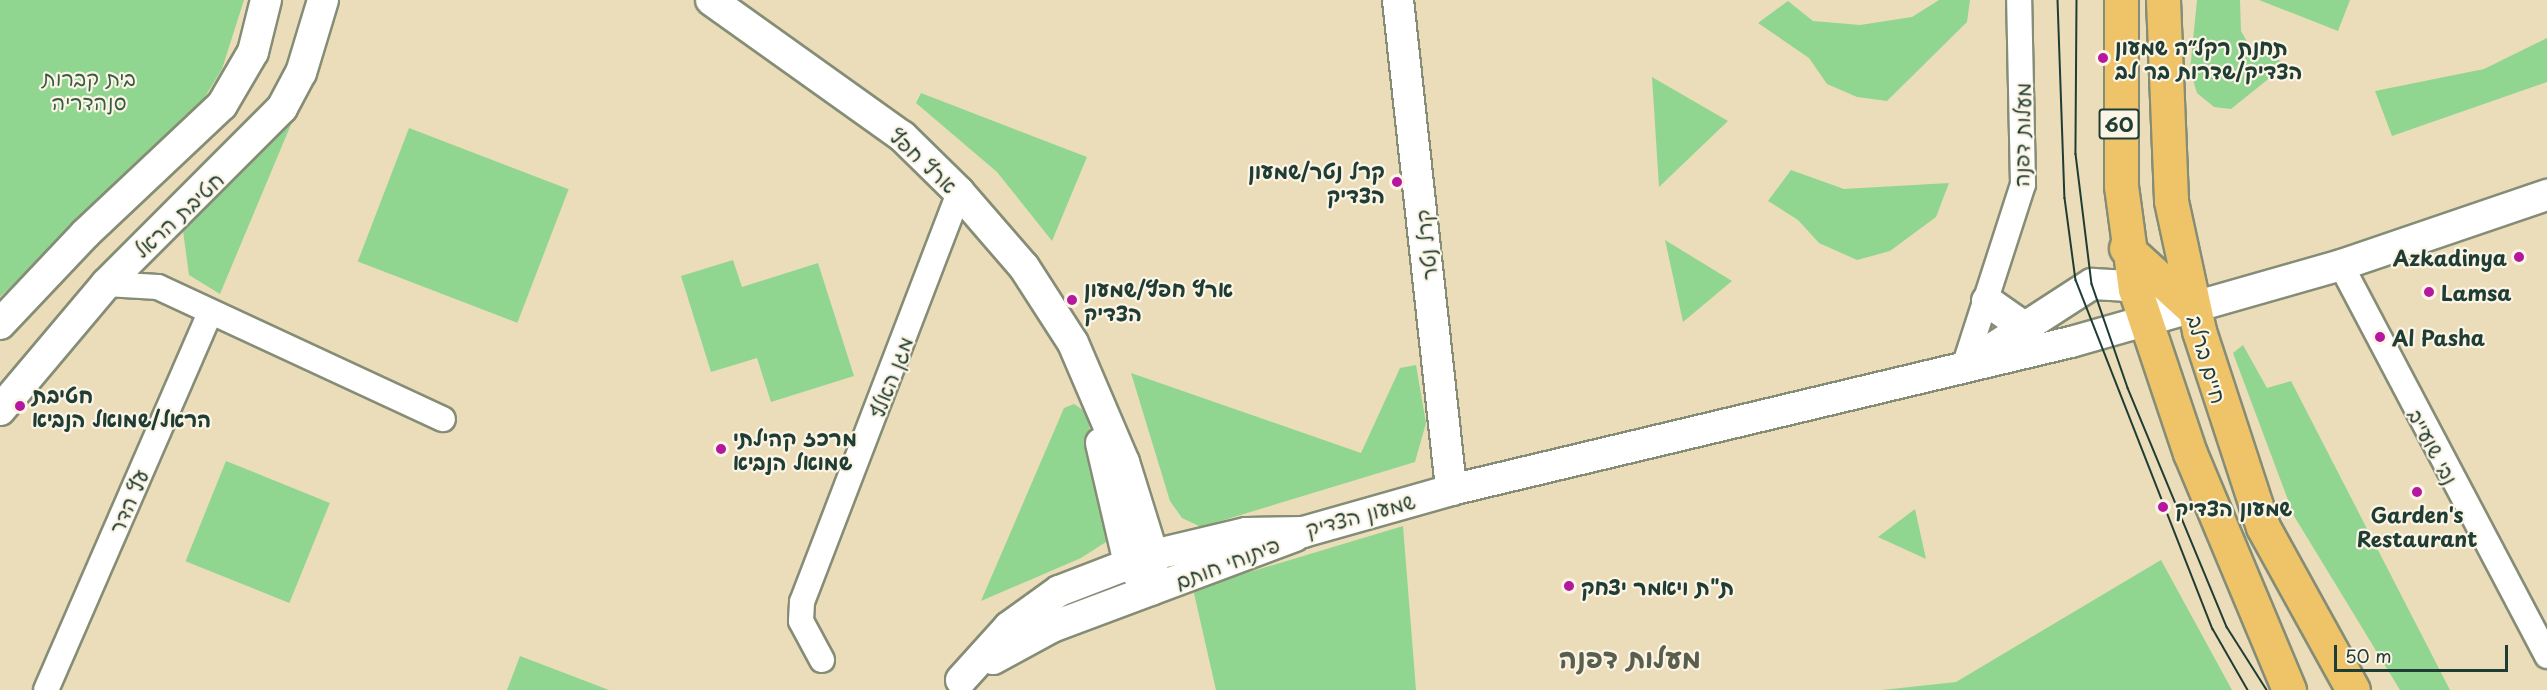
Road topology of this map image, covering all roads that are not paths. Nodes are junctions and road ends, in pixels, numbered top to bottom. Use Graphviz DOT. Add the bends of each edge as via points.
graph roads {
  1 [pos="266,0"];
  2 [pos="324,0"];
  3 [pos="711,0"];
  4 [pos="1398,0"];
  5 [pos="2019,0"];
  6 [pos="2121,0"];
  7 [pos="2163,0"];
  8 [pos="959,192"];
  9 [pos="2547,195"];
  10 [pos="145,244"];
  11 [pos="2126,248"];
  12 [pos="2341,265"];
  13 [pos="106,284"];
  14 [pos="158,287"];
  15 [pos="2135,289"];
  16 [pos="1987,300"];
  17 [pos="210,312"];
  18 [pos="2190,318"];
  19 [pos="2145,322"];
  20 [pos="0,324"];
  21 [pos="2024,327"];
  22 [pos="1964,367"];
  23 [pos="0,410"];
  24 [pos="443,419"];
  25 [pos="1451,490"];
  26 [pos="1303,532"];
  27 [pos="1141,559"];
  28 [pos="1151,590"];
  29 [pos="2547,656"];
  30 [pos="822,660"];
  31 [pos="955,685"];
  32 [pos="46,690"];
  33 [pos="2289,690"];
  34 [pos="2353,690"];
  1 -- 20 [label="street" via="253,52 222,105 85,234"];
  2 -- 10 [label="street, חטיבת הראל" via="302,73 282,108 260,136"];
  3 -- 8 [label="street, ארץ חפץ" via="902,136"];
  4 -- 25 [label="street, קרל נטר"];
  5 -- 16 [label="street, מעלות דפנה" via="2023,184"];
  6 -- 11 [label="highway, 60" via="2119,129"];
  7 -- 18 [label="highway, חיים ברלב / 60" via="2166,151"];
  8 -- 27 [label="street, ארץ חפץ" via="1024,267 1087,369"];
  8 -- 30 [label="street, מגן האלף" via="802,602 801,621"];
  9 -- 12 [label="street, שמעון הצדיק"];
  10 -- 13 [label="street, חטיבת הראל"];
  10 -- 14 [label="street"];
  11 -- 15 [label="highway, 60"];
  11 -- 18 [label="highway"];
  12 -- 18 [label="street, שמעון הצדיק"];
  12 -- 29 [label="street, נבי שועייב"];
  13 -- 14 [label="street"];
  13 -- 23 [label="street, חטיבת הראל"];
  14 -- 17 [label="street"];
  15 -- 18 [label="street, שמעון הצדיק"];
  15 -- 19 [label="highway, 60"];
  15 -- 21 [label="street, שמעון הצדיק" via="2092,284"];
  16 -- 21 [label="street"];
  16 -- 22 [label="street, מעלות דפנה"];
  17 -- 24 [label="street"];
  17 -- 32 [label="street, עץ הדר"];
  18 -- 19 [label="street, שמעון הצדיק"];
  18 -- 34 [label="highway, חיים ברלב / 60" via="2263,527"];
  19 -- 22 [label="street, שמעון הצדיק"];
  19 -- 33 [label="highway, 60" via="2190,453"];
  21 -- 22 [label="street, שמעון הצדיק"];
  22 -- 25 [label="street, שמעון הצדיק"];
  25 -- 26 [label="street, שמעון הצדיק"];
  26 -- 27 [label="street, שמעון הצדיק" via="1246,533"];
  26 -- 28 [label="street, פיתוחי חותם"];
  27 -- 28 [label="street, ארץ חפץ"];
  27 -- 31 [label="street, שמעון הצדיק" via="1059,591 1034,607"];
  28 -- 31 [label="street, שמעון הצדיק" via="1052,627"];
}
